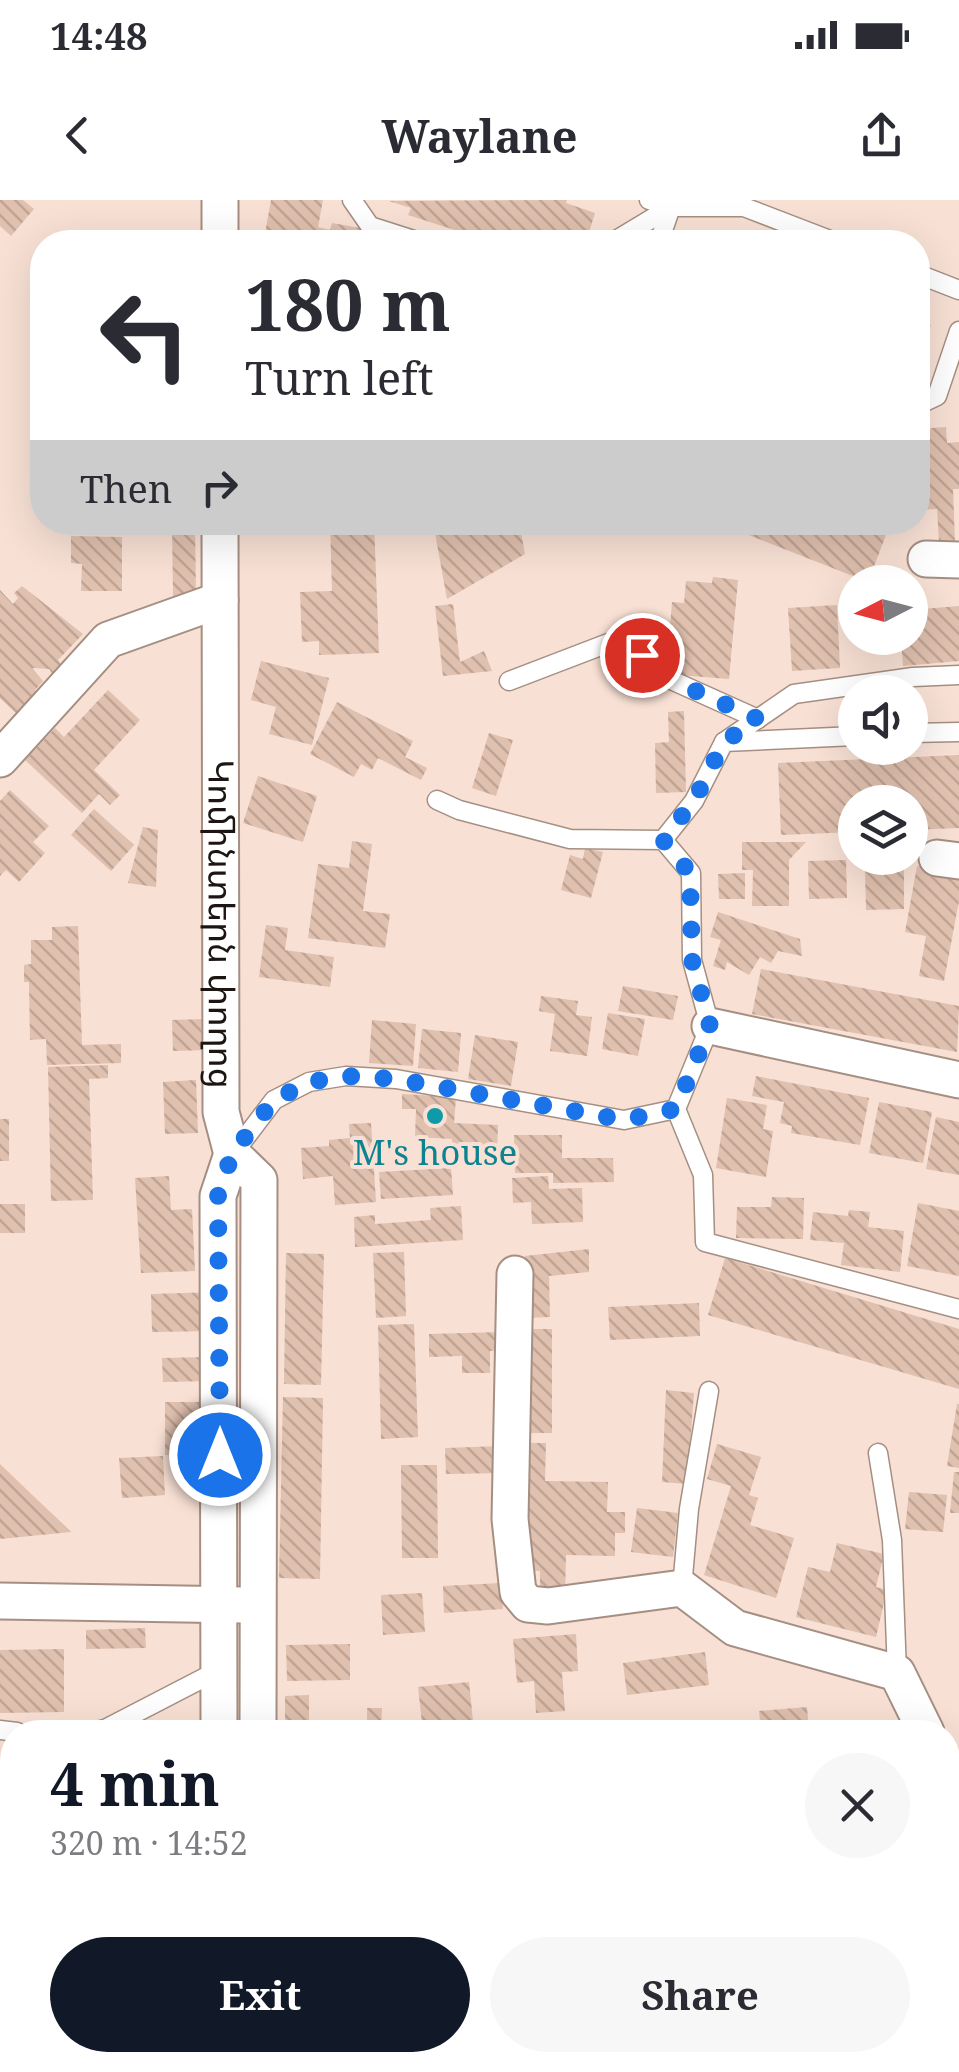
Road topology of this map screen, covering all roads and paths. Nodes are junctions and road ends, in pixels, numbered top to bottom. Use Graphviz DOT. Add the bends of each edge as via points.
graph roads {
  1 [pos="220,200"];
  2 [pos="352,200"];
  3 [pos="649,200"];
  4 [pos="671,207"];
  5 [pos="220,230"];
  6 [pos="382,230"];
  7 [pos="633,230"];
  8 [pos="663,230"];
  9 [pos="803,230"];
  10 [pos="930,279"];
  11 [pos="959,290"];
  12 [pos="959,332"];
  13 [pos="930,399"];
  14 [pos="220,535"];
  15 [pos="220,600"];
  16 [pos="959,675"];
  17 [pos="509,681"];
  18 [pos="758,719"];
  19 [pos="959,732"];
  20 [pos="928,733"];
  21 [pos="838,737"];
  22 [pos="724,742"];
  23 [pos="0,759"];
  24 [pos="437,800"];
  25 [pos="663,840"];
  26 [pos="710,1026"];
  27 [pos="959,1080"];
  28 [pos="676,1109"];
  29 [pos="232,1154"];
  30 [pos="514,1274"];
  31 [pos="959,1309"];
  32 [pos="709,1391"];
  33 [pos="878,1452"];
  34 [pos="682,1588"];
  35 [pos="0,1601"];
  36 [pos="220,1604"];
  37 [pos="259,1605"];
  38 [pos="220,1670"];
  39 [pos="898,1673"];
  40 [pos="123,1720"];
  41 [pos="219,1720"];
  42 [pos="258,1720"];
  43 [pos="920,1720"];
  1 -- 5 [label="street"];
  2 -- 6 [label="lane" via="370,226"];
  3 -- 4 [label="lane"];
  4 -- 7 [label="lane"];
  4 -- 8 [label="lane"];
  4 -- 9 [label="lane" via="744,208"];
  10 -- 11 [label="lane"];
  12 -- 13 [label="lane" via="937,396"];
  14 -- 15 [label="street, Կոմինտերն փողոց"];
  15 -- 23 [label="street" via="108,640"];
  15 -- 29 [label="street, Կոմինտերն փողոց" via="221,1112"];
  16 -- 18 [label="lane" via="794,694"];
  17 -- 18 [label="lane" via="611,642 642,655 669,679"];
  18 -- 22 [label="lane"];
  19 -- 20 [label="lane"];
  21 -- 22 [label="lane"];
  22 -- 25 [label="lane" via="694,801"];
  24 -- 25 [label="lane" via="570,839"];
  25 -- 26 [label="lane" via="690,873 692,960"];
  26 -- 27 [label="street"];
  26 -- 28 [label="lane"];
  28 -- 29 [label="lane" via="624,1120 346,1076 310,1082 274,1100"];
  28 -- 31 [label="lane" via="703,1175 705,1242"];
  29 -- 36 [label="street" via="218,1196"];
  29 -- 37 [label="street, Կոմինտերն փողոց" via="259,1180"];
  30 -- 34 [label="street" via="510,1519 518,1592 528,1604 548,1606"];
  32 -- 34 [label="lane"];
  33 -- 39 [label="lane" via="892,1540"];
  34 -- 39 [label="street" via="735,1628"];
  35 -- 36 [label="street"];
  36 -- 37 [label="street"];
  36 -- 38 [label="street"];
  37 -- 42 [label="street, Կոմինտերն փողոց"];
  38 -- 40 [label="lane"];
  38 -- 41 [label="street"];
  39 -- 43 [label="street"];
}
